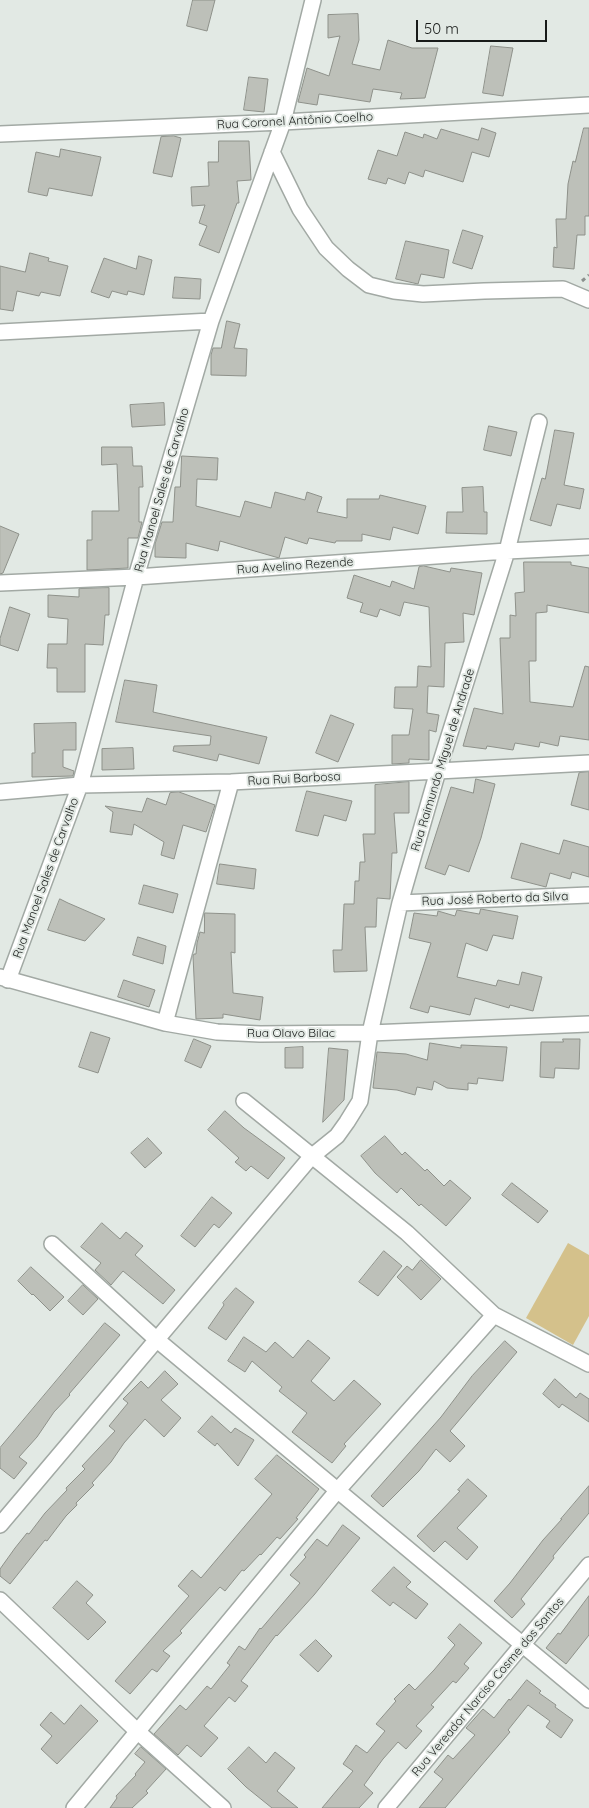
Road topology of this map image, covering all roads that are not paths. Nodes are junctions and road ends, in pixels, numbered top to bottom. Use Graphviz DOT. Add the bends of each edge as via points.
graph roads {
  1 [pos="313,0"];
  2 [pos="589,105"];
  3 [pos="283,122"];
  4 [pos="0,134"];
  5 [pos="272,152"];
  6 [pos="589,300"];
  7 [pos="211,321"];
  8 [pos="0,332"];
  9 [pos="539,422"];
  10 [pos="589,547"];
  11 [pos="507,551"];
  12 [pos="136,577"];
  13 [pos="0,583"];
  14 [pos="589,763"];
  15 [pos="438,771"];
  16 [pos="232,782"];
  17 [pos="80,785"];
  18 [pos="0,792"];
  19 [pos="589,894"];
  20 [pos="400,903"];
  21 [pos="4,979"];
  22 [pos="165,1022"];
  23 [pos="589,1024"];
  24 [pos="370,1033"];
  25 [pos="244,1101"];
  26 [pos="311,1157"];
  27 [pos="52,1244"];
  28 [pos="494,1315"];
  29 [pos="156,1340"];
  30 [pos="589,1364"];
  31 [pos="338,1491"];
  32 [pos="0,1525"];
  33 [pos="589,1565"];
  34 [pos="0,1600"];
  35 [pos="522,1645"];
  36 [pos="589,1700"];
  37 [pos="137,1730"];
  38 [pos="74,1808"];
  39 [pos="223,1808"];
  40 [pos="386,1808"];
  1 -- 3 [label="street, Rua Manoel Sales de Carvalho"];
  2 -- 3 [label="street, Rua Coronel Antônio Coelho"];
  3 -- 4 [label="street, Rua Coronel Antônio Coelho"];
  3 -- 5 [label="street, Rua Manoel Sales de Carvalho"];
  5 -- 6 [label="street" via="300,209 326,248 369,285 423,294 563,289"];
  5 -- 7 [label="street, Rua Manoel Sales de Carvalho"];
  7 -- 8 [label="street"];
  7 -- 12 [label="street, Rua Manoel Sales de Carvalho"];
  9 -- 11 [label="street, Rua Raimundo Miguel de Andrade"];
  10 -- 11 [label="street, Rua Avelino Rezende"];
  11 -- 12 [label="street, Rua Avelino Rezende"];
  11 -- 15 [label="street, Rua Raimundo Miguel de Andrade"];
  12 -- 13 [label="street, Rua Avelino Rezende"];
  12 -- 17 [label="street, Rua Manoel Sales de Carvalho"];
  14 -- 15 [label="street, Rua Rui Barbosa"];
  15 -- 16 [label="street, Rua Rui Barbosa"];
  15 -- 20 [label="street, Rua Raimundo Miguel de Andrade"];
  16 -- 17 [label="street, Rua Rui Barbosa"];
  16 -- 22 [label="street"];
  17 -- 18 [label="street, Rua Rui Barbosa"];
  17 -- 21 [label="street, Rua Manoel Sales de Carvalho"];
  19 -- 20 [label="street, Rua José Roberto da Silva"];
  20 -- 24 [label="street, Rua Raimundo Miguel de Andrade"];
  21 -- 22 [label="street, Rua Olavo Bilac"];
  22 -- 24 [label="street, Rua Olavo Bilac" via="217,1032 252,1034"];
  23 -- 24 [label="street, Rua Olavo Bilac"];
  24 -- 26 [label="street, Rua Raimundo Miguel de Andrade" via="360,1101 337,1136"];
  25 -- 26 [label="street"];
  26 -- 28 [label="street" via="406,1233"];
  26 -- 29 [label="street"];
  27 -- 29 [label="street"];
  28 -- 30 [label="street"];
  28 -- 31 [label="street"];
  29 -- 31 [label="street"];
  29 -- 32 [label="street"];
  31 -- 35 [label="street"];
  31 -- 37 [label="street"];
  33 -- 35 [label="street, Rua Vereador Narciso Cosme dos Santos"];
  34 -- 37 [label="street"];
  35 -- 36 [label="street"];
  35 -- 40 [label="street, Rua Vereador Narciso Cosme dos Santos"];
  37 -- 38 [label="street"];
  37 -- 39 [label="street"];
}
